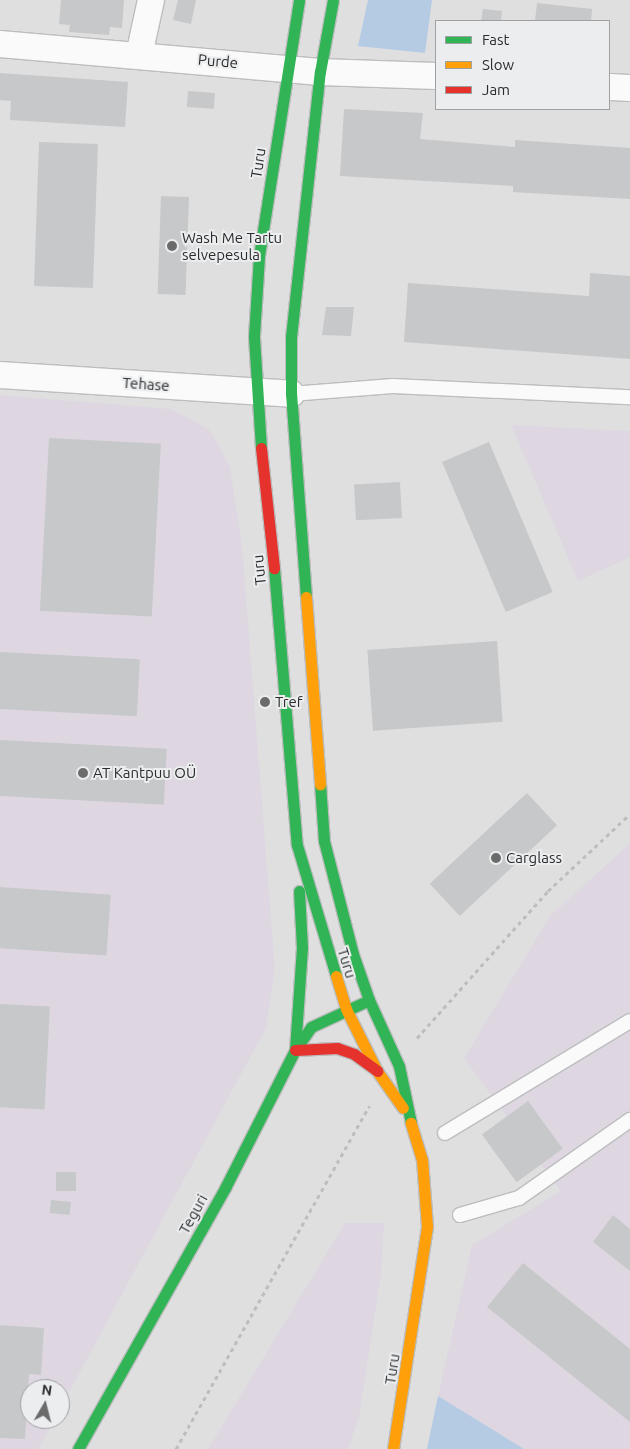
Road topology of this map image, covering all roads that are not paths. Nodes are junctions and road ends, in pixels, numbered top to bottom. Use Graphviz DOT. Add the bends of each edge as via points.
graph roads {
  1 [pos="151,0"];
  2 [pos="299,0"];
  3 [pos="333,0"];
  4 [pos="0,44"];
  5 [pos="139,55"];
  6 [pos="288,68"];
  7 [pos="320,72"];
  8 [pos="435,76"];
  9 [pos="610,87"];
  10 [pos="630,88"];
  11 [pos="0,375"];
  12 [pos="255,391"];
  13 [pos="291,394"];
  14 [pos="630,397"];
  15 [pos="298,845"];
  16 [pos="369,1000"];
  17 [pos="346,1009"];
  18 [pos="630,1021"];
  19 [pos="295,1050"];
  20 [pos="381,1076"];
  21 [pos="408,1115"];
  22 [pos="630,1120"];
  23 [pos="445,1133"];
  24 [pos="460,1215"];
  25 [pos="78,1449"];
  26 [pos="393,1449"];
  1 -- 5 [label="street"];
  2 -- 6 [label="main road, Turu"];
  3 -- 7 [label="main road, Turu"];
  4 -- 5 [label="street, Purde"];
  5 -- 6 [label="street, Purde"];
  6 -- 7 [label="street, Purde"];
  6 -- 12 [label="main road, Turu" via="259,256"];
  7 -- 8 [label="street, Purde"];
  7 -- 13 [label="main road, Turu" via="291,337"];
  9 -- 10 [label="street"];
  11 -- 12 [label="street, Tehase"];
  12 -- 13 [label="street, Tehase"];
  12 -- 15 [label="main road, Turu" via="282,648"];
  13 -- 14 [label="lane" via="393,386"];
  13 -- 16 [label="main road, Turu" via="324,841 343,924"];
  15 -- 17 [label="main road, Turu"];
  15 -- 19 [label="main road" via="302,948"];
  16 -- 17 [label="main road, Teguri"];
  16 -- 21 [label="main road, Turu" via="398,1063"];
  17 -- 19 [label="main road, Teguri" via="311,1028"];
  17 -- 20 [label="main road, Turu"];
  18 -- 23 [label="lane"];
  19 -- 20 [label="main road" via="337,1048 354,1054"];
  19 -- 25 [label="main road, Teguri" via="225,1188"];
  20 -- 21 [label="main road, Turu"];
  21 -- 26 [label="main road, Turu" via="422,1160 427,1226"];
  22 -- 24 [label="lane" via="519,1198"];
}
